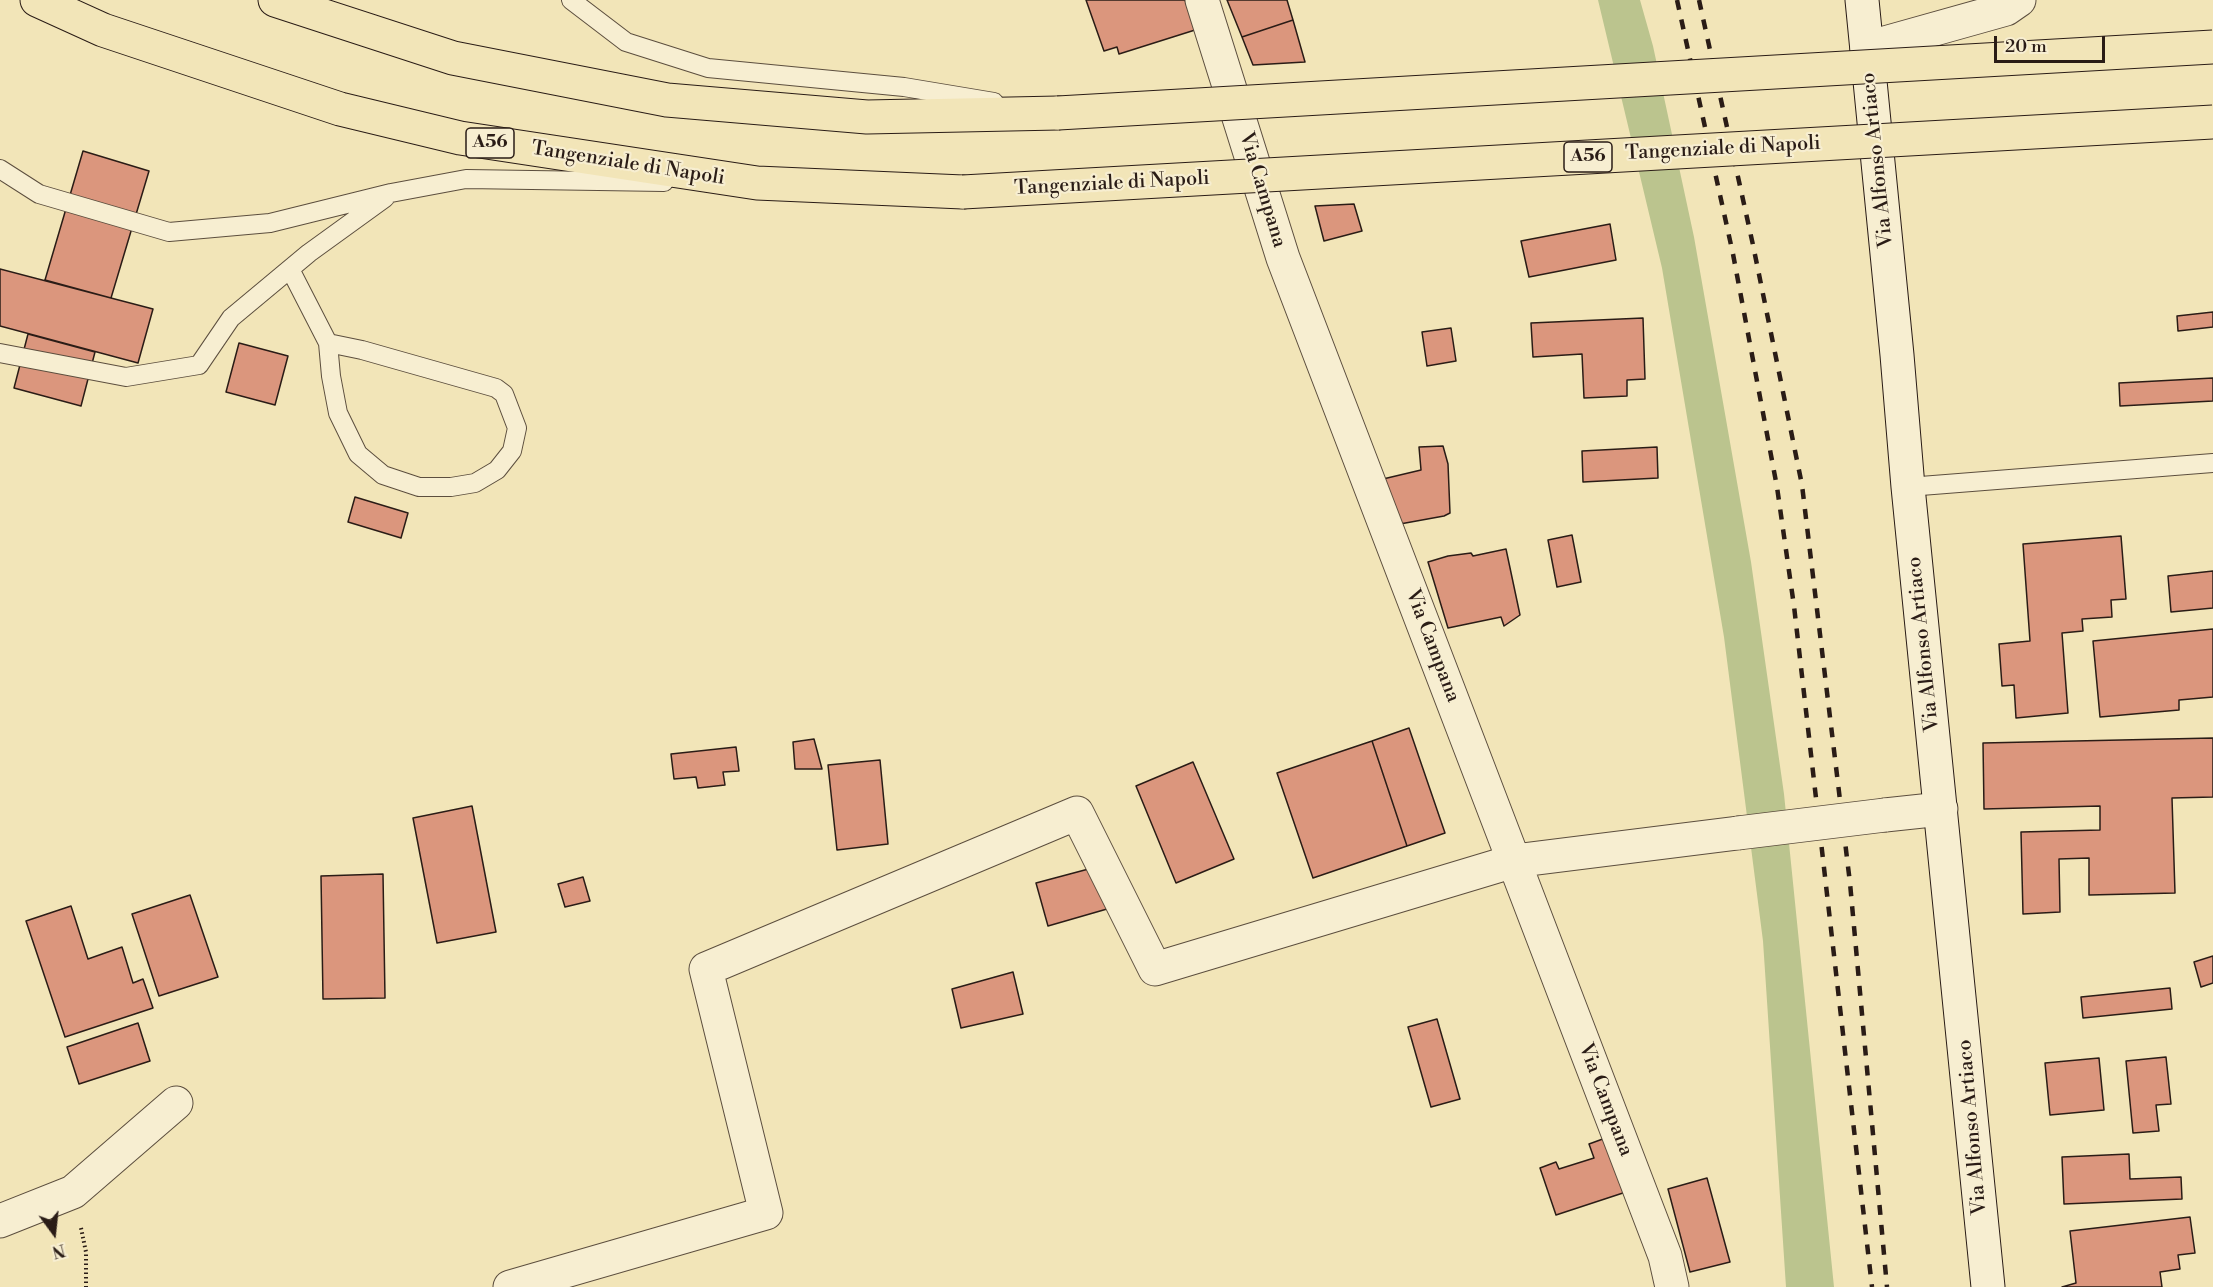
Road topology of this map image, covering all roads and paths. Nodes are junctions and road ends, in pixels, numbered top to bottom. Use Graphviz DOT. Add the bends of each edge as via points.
graph roads {
  1 [pos="37,0"];
  2 [pos="275,0"];
  3 [pos="571,0"];
  4 [pos="1202,0"];
  5 [pos="1862,0"];
  6 [pos="2019,0"];
  7 [pos="2213,47"];
  8 [pos="1867,48"];
  9 [pos="1058,113"];
  10 [pos="2213,122"];
  11 [pos="0,169"];
  12 [pos="757,183"];
  13 [pos="391,194"];
  14 [pos="290,269"];
  15 [pos="328,343"];
  16 [pos="0,353"];
  17 [pos="2213,463"];
  18 [pos="1908,487"];
  19 [pos="1941,810"];
  20 [pos="1514,861"];
  21 [pos="176,1103"];
  22 [pos="73,1192"];
  23 [pos="0,1221"];
  24 [pos="86,1287"];
  25 [pos="510,1287"];
  26 [pos="1672,1287"];
  27 [pos="1988,1287"];
  1 -- 12 [label="highway, Tangenziale di Napoli / A56" via="103,30 340,109 460,138"];
  2 -- 9 [label="highway" via="453,58 667,100 867,117"];
  3 -- 9 [label="lane" via="626,42 708,68 904,87"];
  4 -- 20 [label="street, Via Campana" via="1283,258"];
  5 -- 8 [label="street, Via Alfonso Artiaco"];
  6 -- 8 [label="street" via="2006,9"];
  7 -- 9 [label="highway, bridge"];
  8 -- 18 [label="street, Via Alfonso Artiaco"];
  10 -- 12 [label="highway, Tangenziale di Napoli / A56, bridge" via="963,192"];
  11 -- 13 [label="lane" via="39,194 169,232 270,223"];
  12 -- 13 [label="lane" via="466,179"];
  13 -- 14 [label="lane"];
  14 -- 15 [label="lane"];
  14 -- 16 [label="lane" via="231,318 199,365 126,377"];
  15 -- 15 [label="lane" via="338,413 358,454 383,475 419,487 475,483 497,470 512,451 517,428 504,394 496,388"];
  17 -- 18 [label="lane"];
  18 -- 19 [label="street, Via Alfonso Artiaco"];
  19 -- 20 [label="street, bridge"];
  19 -- 27 [label="street, Via Alfonso Artiaco"];
  20 -- 25 [label="street" via="1155,969 1077,813 706,969 766,1213"];
  20 -- 26 [label="street, Via Campana" via="1665,1256"];
  21 -- 22 [label="street"];
  22 -- 23 [label="street"];
  22 -- 24 [label="path" via="86,1252"];
}
